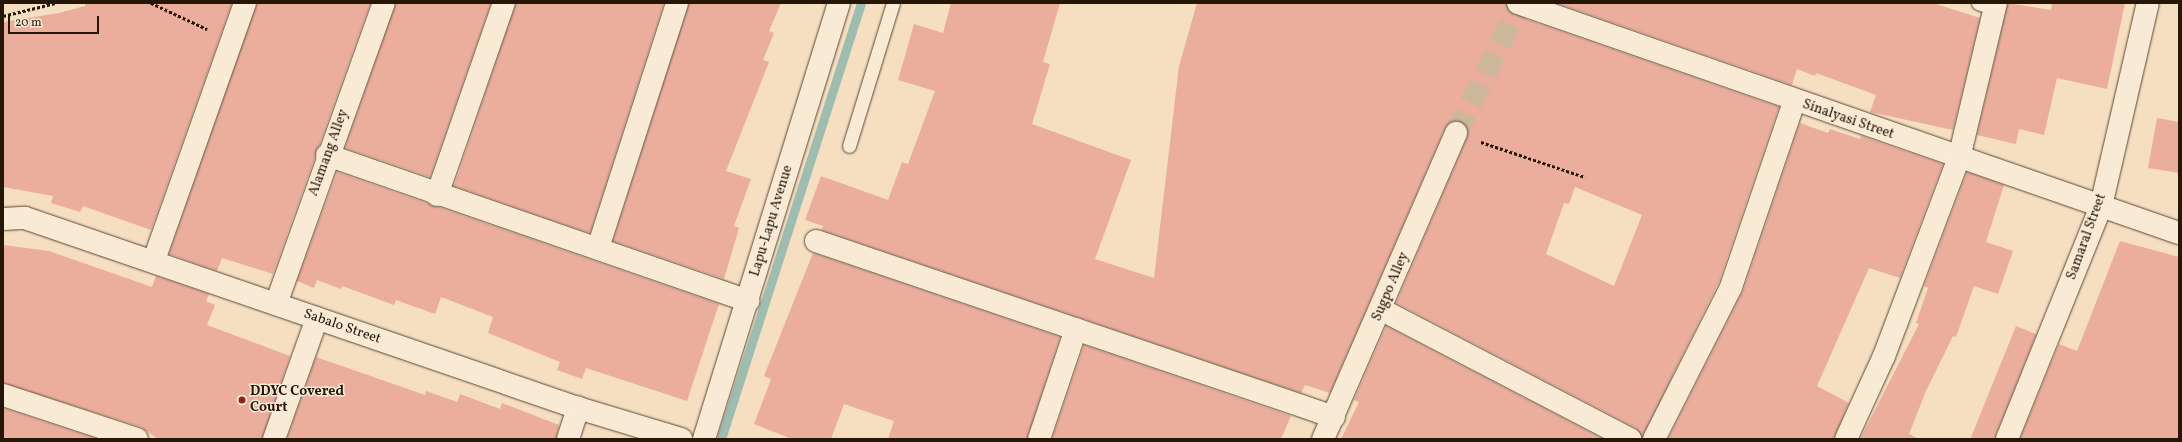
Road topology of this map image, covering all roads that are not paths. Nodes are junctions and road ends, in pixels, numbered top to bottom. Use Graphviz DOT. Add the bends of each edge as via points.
graph roads {
  1 [pos="245,3"];
  2 [pos="384,3"];
  3 [pos="504,3"];
  4 [pos="677,3"];
  5 [pos="839,3"];
  6 [pos="893,3"];
  7 [pos="1519,3"];
  8 [pos="2148,3"];
  9 [pos="1990,5"];
  10 [pos="1794,102"];
  11 [pos="1456,134"];
  12 [pos="849,146"];
  13 [pos="327,155"];
  14 [pos="1959,158"];
  15 [pos="437,195"];
  16 [pos="2101,206"];
  17 [pos="3,219"];
  18 [pos="2179,232"];
  19 [pos="816,241"];
  20 [pos="598,248"];
  21 [pos="154,260"];
  22 [pos="748,301"];
  23 [pos="276,304"];
  24 [pos="1382,310"];
  25 [pos="317,318"];
  26 [pos="1076,329"];
  27 [pos="3,395"];
  28 [pos="578,408"];
  29 [pos="1334,417"];
  30 [pos="137,439"];
  31 [pos="274,439"];
  32 [pos="568,439"];
  33 [pos="681,439"];
  34 [pos="704,439"];
  35 [pos="1039,439"];
  36 [pos="1323,439"];
  37 [pos="1630,439"];
  38 [pos="1654,439"];
  39 [pos="1846,439"];
  40 [pos="2007,439"];
  1 -- 21 [label="street"];
  2 -- 13 [label="street, Alamang Alley"];
  3 -- 15 [label="street"];
  4 -- 20 [label="street"];
  5 -- 22 [label="street, Lapu-Lapu Avenue"];
  6 -- 12 [label="lane"];
  7 -- 10 [label="street, Sinalyasi Street"];
  8 -- 16 [label="street, Samaral Street"];
  9 -- 14 [label="street"];
  10 -- 14 [label="street, Sinalyasi Street"];
  10 -- 38 [label="street" via="1731,287"];
  11 -- 24 [label="street, Sugpo Alley"];
  13 -- 15 [label="street"];
  13 -- 23 [label="street, Alamang Alley"];
  14 -- 16 [label="street, Sinalyasi Street"];
  14 -- 39 [label="street" via="1884,356"];
  15 -- 20 [label="street"];
  16 -- 18 [label="street, Sinalyasi Street"];
  16 -- 40 [label="street, Samaral Street"];
  17 -- 21 [label="street, Sabalo Street" via="25,218"];
  19 -- 26 [label="street"];
  20 -- 22 [label="street"];
  21 -- 23 [label="street, Sabalo Street"];
  22 -- 34 [label="street, Lapu-Lapu Avenue"];
  23 -- 25 [label="street, Sabalo Street"];
  24 -- 29 [label="street, Sugpo Alley"];
  24 -- 37 [label="street"];
  25 -- 28 [label="street, Sabalo Street"];
  25 -- 31 [label="street"];
  26 -- 29 [label="street"];
  26 -- 35 [label="street"];
  27 -- 30 [label="street"];
  28 -- 32 [label="street"];
  28 -- 33 [label="street, Sabalo Street"];
  29 -- 36 [label="street, Sugpo Alley"];
}
